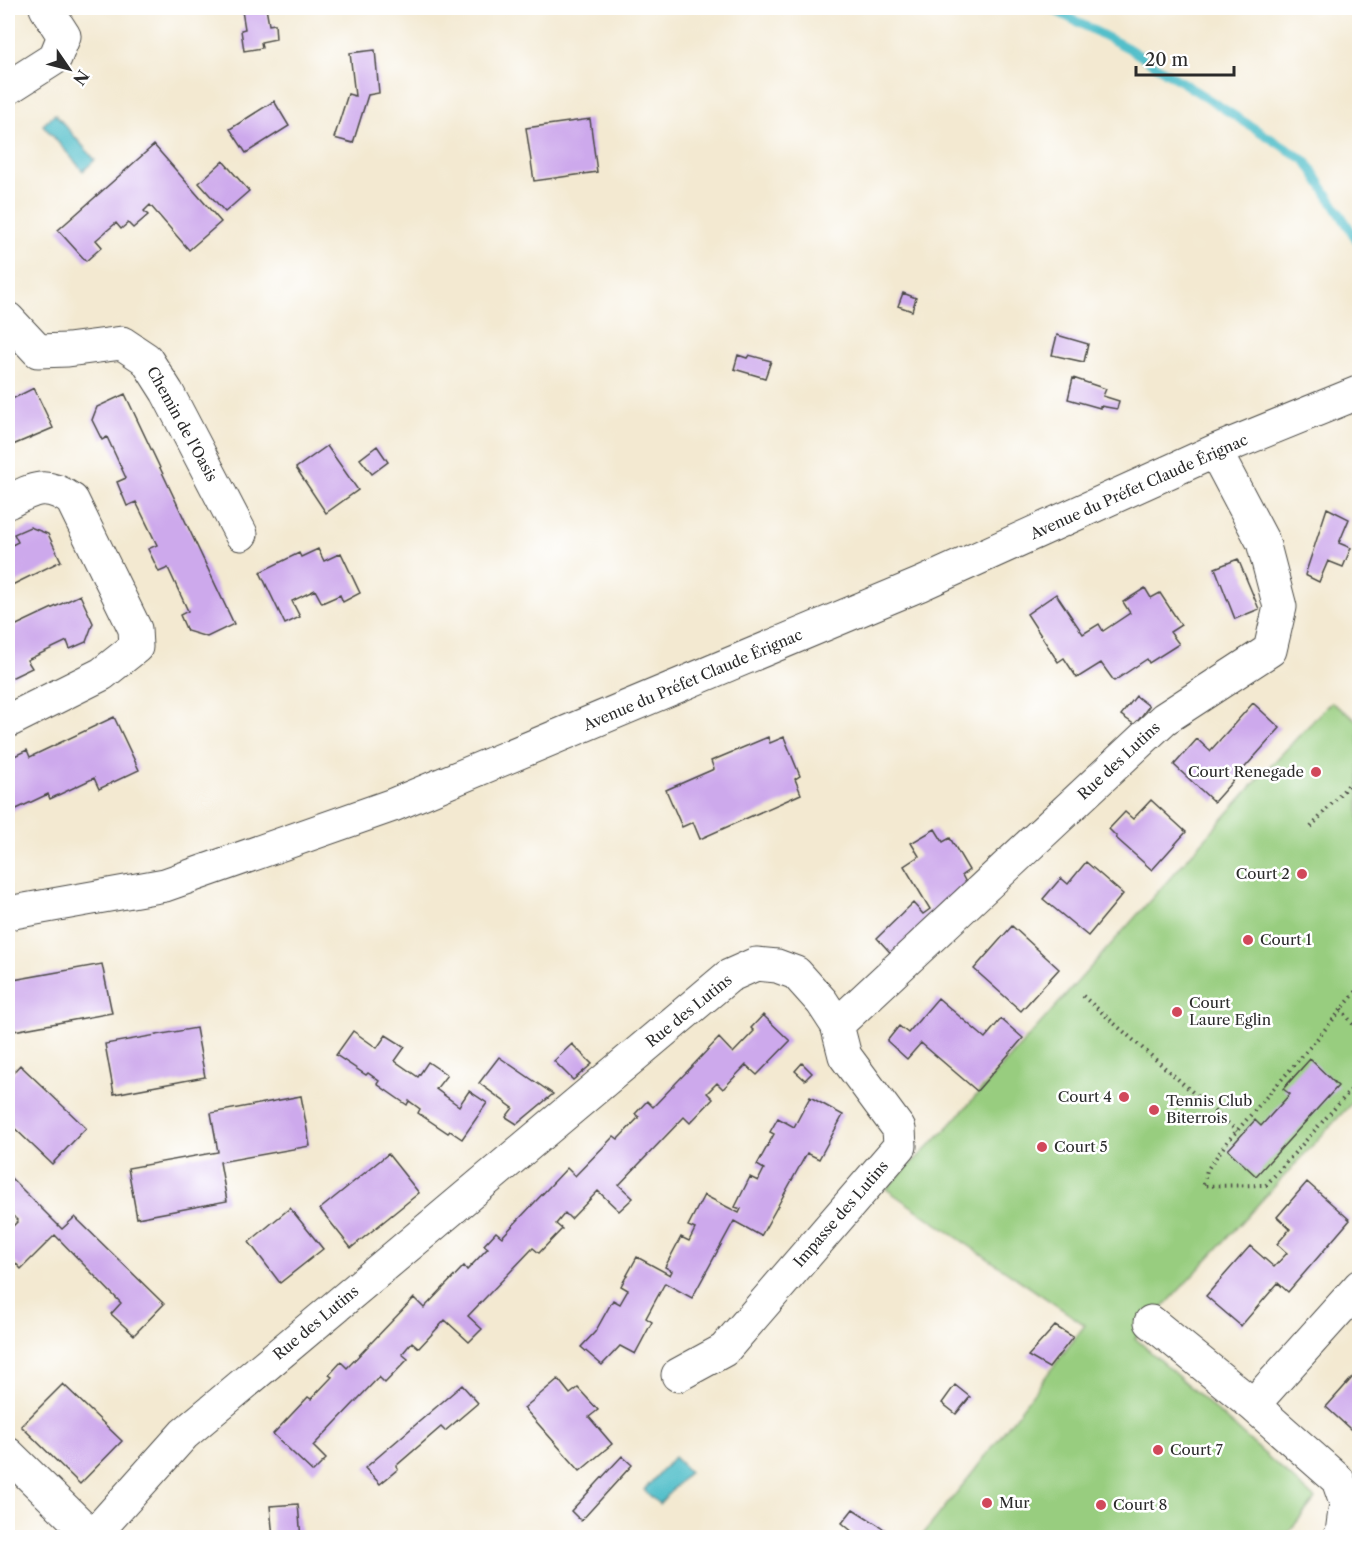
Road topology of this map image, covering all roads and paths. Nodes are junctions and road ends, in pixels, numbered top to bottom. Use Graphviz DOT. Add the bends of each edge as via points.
graph roads {
  1 [pos="46,8"];
  2 [pos="8,88"];
  3 [pos="8,319"];
  4 [pos="1359,392"];
  5 [pos="1215,451"];
  6 [pos="8,502"];
  7 [pos="241,534"];
  8 [pos="8,721"];
  9 [pos="1359,772"];
  10 [pos="1311,827"];
  11 [pos="8,913"];
  12 [pos="1359,987"];
  13 [pos="1083,996"];
  14 [pos="1341,1009"];
  15 [pos="837,1024"];
  16 [pos="1359,1033"];
  17 [pos="1359,1076"];
  18 [pos="1237,1131"];
  19 [pos="1359,1286"];
  20 [pos="1151,1322"];
  21 [pos="678,1375"];
  22 [pos="1253,1405"];
  23 [pos="8,1455"];
  24 [pos="91,1537"];
  25 [pos="1339,1538"];
  1 -- 2 [label="street" via="64,36 55,58"];
  3 -- 7 [label="street, Chemin de l'Oasis" via="38,351 122,343 146,359"];
  4 -- 5 [label="street, Avenue du Préfet Claude Érignac"];
  5 -- 11 [label="street, Avenue du Préfet Claude Érignac" via="921,584 393,805 165,885"];
  5 -- 15 [label="street, Rue des Lutins" via="1263,542 1280,607 1270,650 1164,719"];
  6 -- 8 [label="street" via="34,489 58,490 72,500 135,629 136,647 102,674"];
  9 -- 10 [label="path"];
  12 -- 14 [label="path"];
  13 -- 18 [label="path"];
  14 -- 16 [label="path"];
  14 -- 18 [label="path"];
  15 -- 21 [label="street, Impasse des Lutins" via="844,1056 899,1129 900,1146 724,1350"];
  15 -- 24 [label="street, Rue des Lutins" via="796,973 756,964 729,976 184,1434"];
  17 -- 18 [label="path" via="1358,1082 1266,1185 1203,1186 1213,1160"];
  19 -- 22 [label="street"];
  20 -- 22 [label="street"];
  22 -- 25 [label="street" via="1338,1480 1346,1503"];
  23 -- 24 [label="street"];
}
